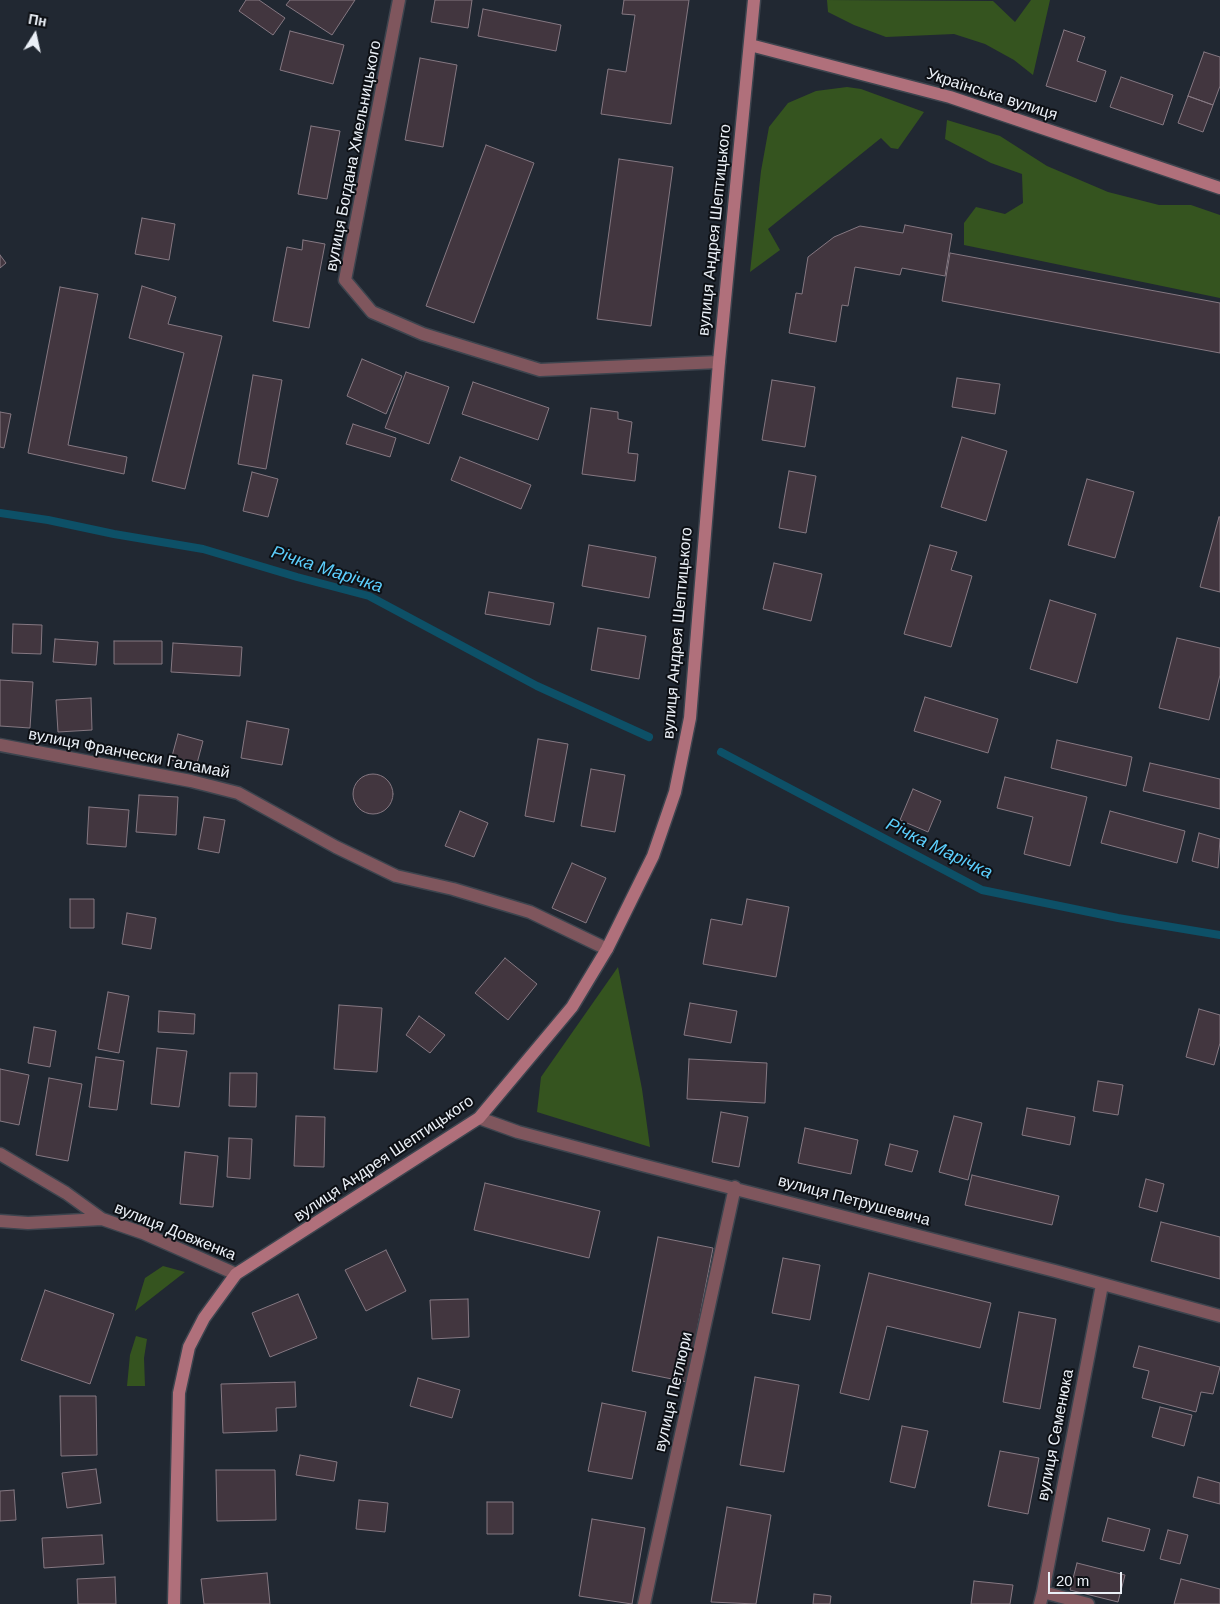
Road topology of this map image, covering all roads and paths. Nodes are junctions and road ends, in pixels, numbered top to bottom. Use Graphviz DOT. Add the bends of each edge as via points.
graph roads {
  1 [pos="399,0"];
  2 [pos="754,0"];
  3 [pos="750,45"];
  4 [pos="1220,188"];
  5 [pos="719,362"];
  6 [pos="0,745"];
  7 [pos="607,949"];
  8 [pos="479,1118"];
  9 [pos="0,1154"];
  10 [pos="735,1187"];
  11 [pos="102,1220"];
  12 [pos="0,1221"];
  13 [pos="236,1274"];
  14 [pos="1102,1285"];
  15 [pos="1220,1316"];
  16 [pos="1042,1598"];
  17 [pos="174,1604"];
  18 [pos="644,1604"];
  19 [pos="1088,1604"];
  1 -- 5 [label="street, вулиця Богдана Хмельницького" via="345,280 372,312 423,334 540,370"];
  2 -- 3 [label="street, вулиця Андрея Шептицького"];
  3 -- 4 [label="street, Українська вулиця" via="950,96"];
  3 -- 5 [label="street, вулиця Андрея Шептицького"];
  5 -- 7 [label="street, вулиця Андрея Шептицького" via="690,718 675,792 653,856"];
  6 -- 7 [label="street, вулиця Франчески Галамай" via="182,779 238,793 396,876 530,912"];
  7 -- 8 [label="street, вулиця Андрея Шептицького" via="572,1007"];
  8 -- 10 [label="street, вулиця Петрушевича" via="518,1132"];
  8 -- 13 [label="street, вулиця Андрея Шептицького"];
  9 -- 11 [label="street, вулиця Довженка"];
  10 -- 14 [label="street, вулиця Петрушевича"];
  10 -- 18 [label="street, вулиця Петлюри"];
  11 -- 12 [label="street, вулиця Довженка"];
  11 -- 13 [label="street, вулиця Довженка" via="142,1233"];
  13 -- 17 [label="street, вулиця Андрея Шептицького" via="204,1318 189,1347 179,1392"];
  14 -- 15 [label="street, вулиця Петрушевича"];
  14 -- 16 [label="street, вулиця Семенюка"];
  16 -- 19 [label="street"];
}
